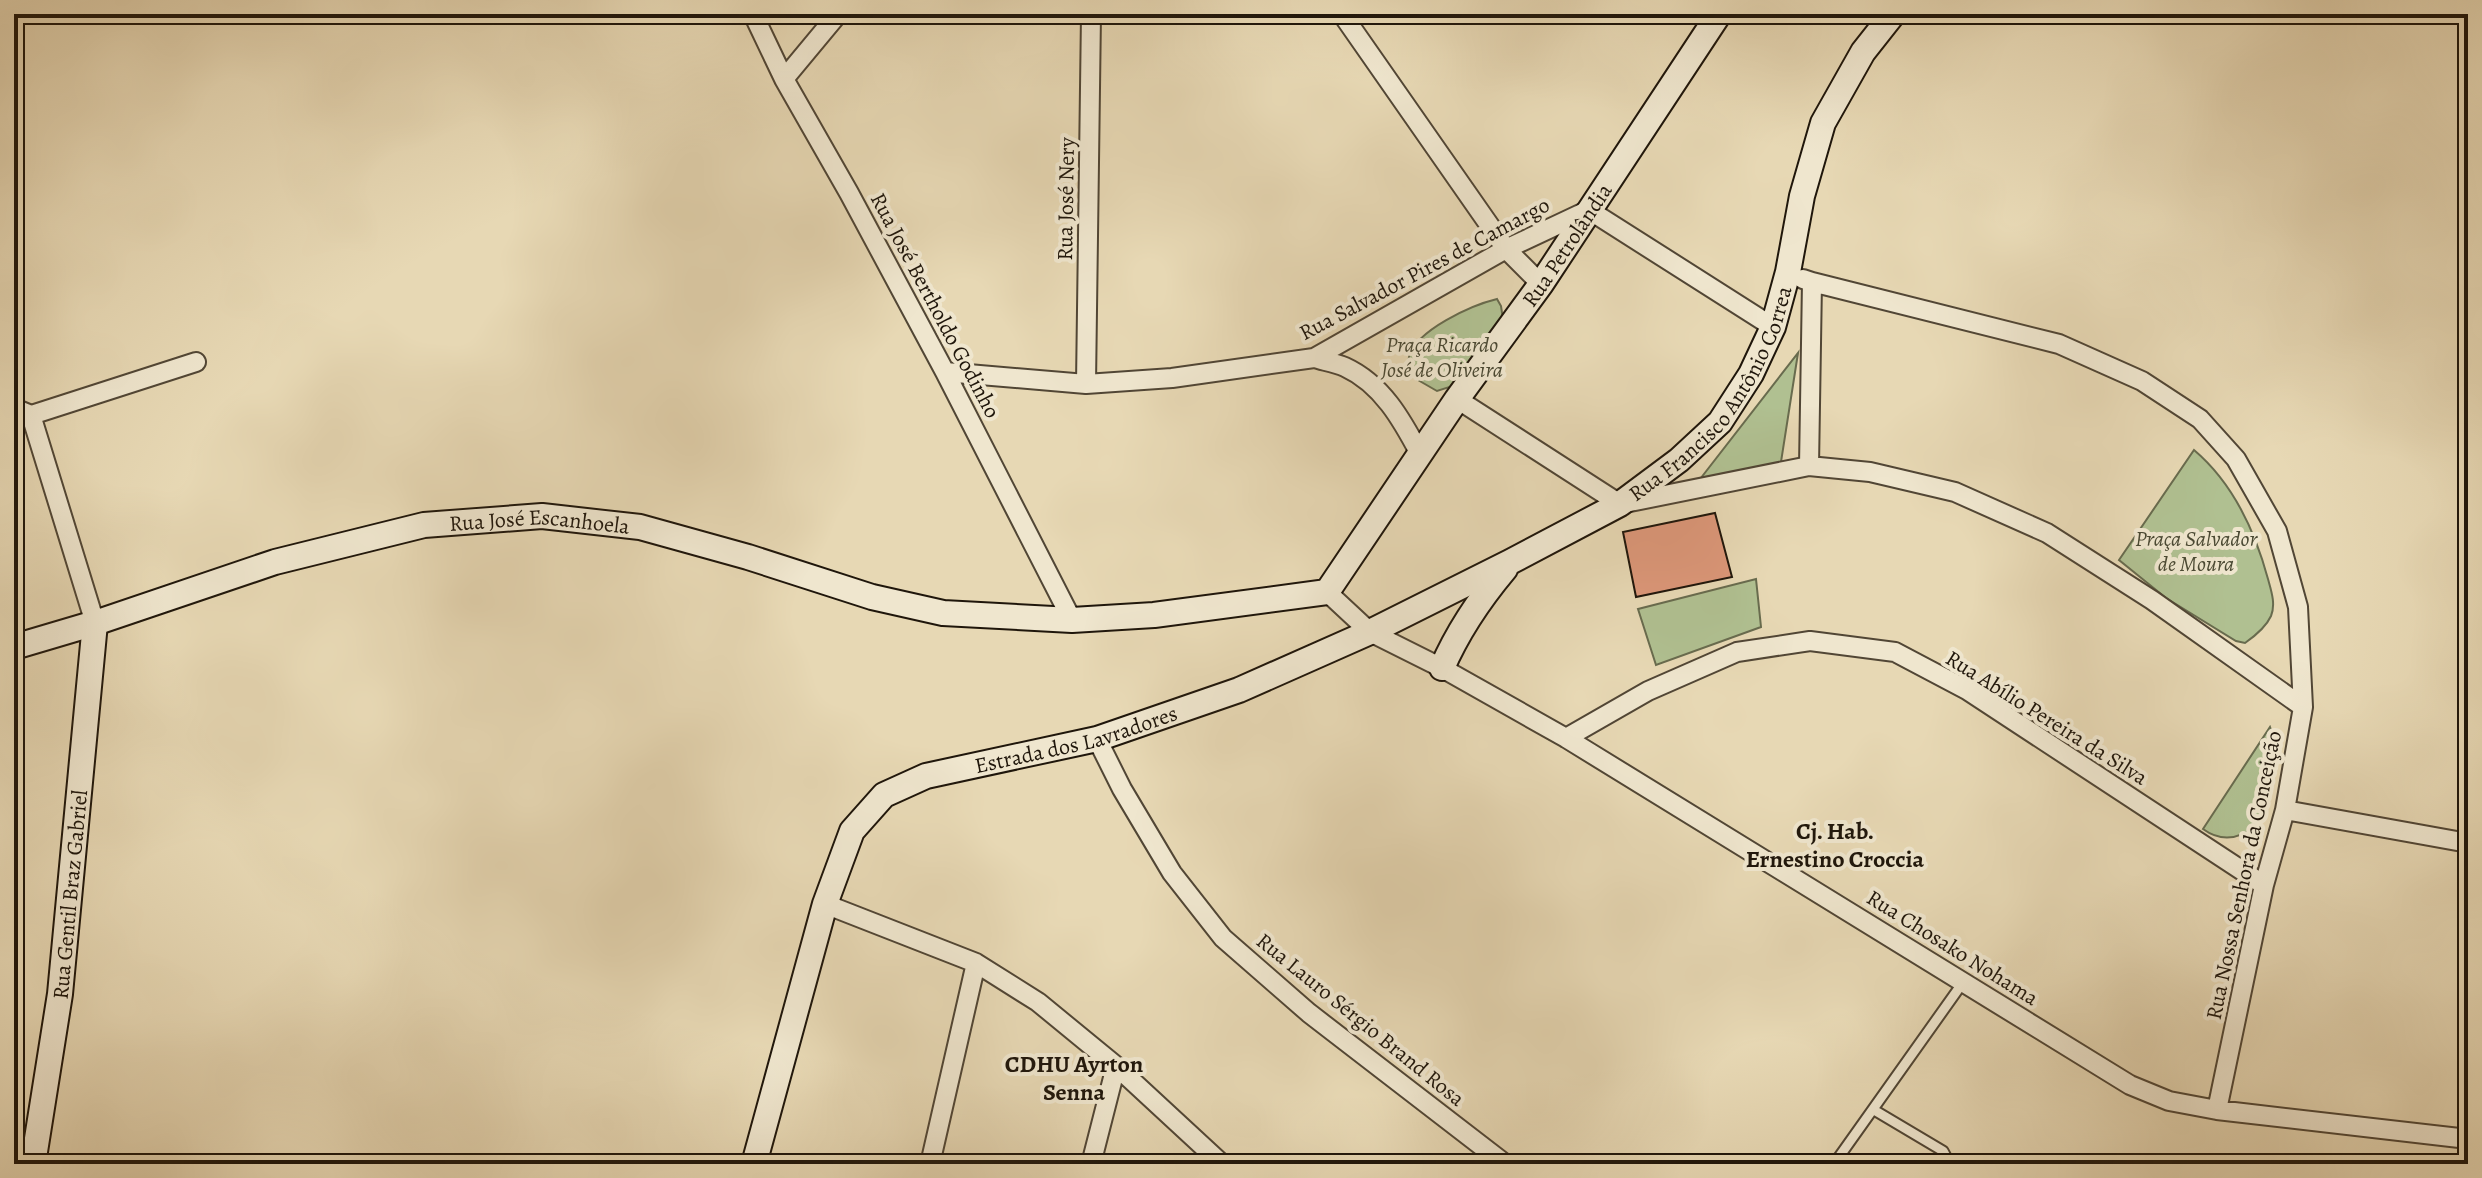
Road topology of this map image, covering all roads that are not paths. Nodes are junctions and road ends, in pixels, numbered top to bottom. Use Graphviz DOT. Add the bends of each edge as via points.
graph roads {
  1 [pos="753,14"];
  2 [pos="838,14"];
  3 [pos="1091,14"];
  4 [pos="1342,14"];
  5 [pos="1719,14"];
  6 [pos="1893,14"];
  7 [pos="784,79"];
  8 [pos="1589,210"];
  9 [pos="1506,249"];
  10 [pos="1788,272"];
  11 [pos="1812,282"];
  12 [pos="1541,284"];
  13 [pos="1773,327"];
  14 [pos="1314,358"];
  15 [pos="196,362"];
  16 [pos="945,372"];
  17 [pos="1086,384"];
  18 [pos="1457,399"];
  19 [pos="20,414"];
  20 [pos="1420,454"];
  21 [pos="1809,466"];
  22 [pos="1620,504"];
  23 [pos="1510,562"];
  24 [pos="1327,592"];
  25 [pos="1072,620"];
  26 [pos="95,623"];
  27 [pos="1370,632"];
  28 [pos="14,647"];
  29 [pos="1442,668"];
  30 [pos="2303,707"];
  31 [pos="1566,738"];
  32 [pos="1097,739"];
  33 [pos="2285,810"];
  34 [pos="2468,843"];
  35 [pos="2264,885"];
  36 [pos="825,904"];
  37 [pos="976,963"];
  38 [pos="1964,981"];
  39 [pos="1116,1066"];
  40 [pos="1874,1110"];
  41 [pos="2217,1110"];
  42 [pos="2468,1139"];
  43 [pos="33,1164"];
  44 [pos="754,1164"];
  45 [pos="930,1164"];
  46 [pos="1091,1164"];
  47 [pos="1222,1164"];
  48 [pos="1505,1164"];
  49 [pos="1834,1164"];
  50 [pos="1950,1164"];
  1 -- 7 [label="street, Rua José Bertholdo Godinho"];
  2 -- 7 [label="street"];
  3 -- 17 [label="street, Rua José Nery"];
  4 -- 9 [label="street"];
  5 -- 8 [label="street, Rua Petrolândia"];
  6 -- 10 [label="street, Rua Francisco Antônio Correa" via="1863,52 1823,123"];
  7 -- 16 [label="street, Rua José Bertholdo Godinho"];
  8 -- 9 [label="street, Rua Salvador Pires de Camargo"];
  8 -- 12 [label="street, Rua Petrolândia"];
  8 -- 13 [label="street"];
  9 -- 12 [label="street"];
  9 -- 14 [label="street, Rua Salvador Pires de Camargo"];
  10 -- 11 [label="street, Rua Francisco Antônio Correa"];
  10 -- 13 [label="street, Rua Francisco Antônio Correa"];
  11 -- 21 [label="street, Rua Francisco Antônio Correa"];
  11 -- 30 [label="street, Rua Nossa Senhora da Conceição" via="2059,344 2142,381 2200,419 2236,459 2277,531 2298,607"];
  12 -- 18 [label="street, Rua Petrolândia"];
  13 -- 22 [label="street, Rua Francisco Antônio Correa" via="1720,422"];
  14 -- 17 [label="street, Rua Salvador Pires de Camargo"];
  14 -- 20 [label="street" via="1345,367 1371,383"];
  15 -- 19 [label="street"];
  16 -- 17 [label="street, Rua Salvador Pires de Camargo"];
  16 -- 25 [label="street, Rua José Bertholdo Godinho"];
  18 -- 20 [label="street, Rua Petrolândia"];
  18 -- 22 [label="street"];
  19 -- 26 [label="street"];
  20 -- 24 [label="street, Rua Petrolândia"];
  21 -- 22 [label="street"];
  21 -- 30 [label="street" via="1870,472 1955,492 2047,533"];
  22 -- 23 [label="street, Estrada dos Lavradores"];
  23 -- 27 [label="street, Estrada dos Lavradores"];
  23 -- 29 [label="street" via="1478,601"];
  24 -- 25 [label="street, Rua José Escanhoela"];
  24 -- 27 [label="street, Rua Chosako Nohama"];
  25 -- 26 [label="street, Rua José Escanhoela" via="943,613 640,527 542,516 424,525 275,562"];
  26 -- 28 [label="street, Rua José Escanhoela"];
  26 -- 43 [label="street, Rua Gentil Braz Gabriel" via="60,994"];
  27 -- 29 [label="street, Rua Chosako Nohama"];
  27 -- 32 [label="street, Estrada dos Lavradores" via="1239,690"];
  29 -- 31 [label="street, Rua Chosako Nohama"];
  30 -- 33 [label="street, Rua Nossa Senhora da Conceição"];
  31 -- 35 [label="street, Rua Abílio Pereira da Silva" via="1648,691 1737,652 1810,641 1895,652 1967,690"];
  31 -- 38 [label="street, Rua Chosako Nohama"];
  32 -- 36 [label="street, Estrada dos Lavradores" via="926,776 884,795 852,831"];
  32 -- 48 [label="street, Rua Lauro Sérgio Brand Rosa" via="1172,873 1223,938 1309,1013"];
  33 -- 34 [label="street"];
  33 -- 35 [label="street, Rua Nossa Senhora da Conceição"];
  35 -- 41 [label="street, Rua Nossa Senhora da Conceição"];
  36 -- 37 [label="street"];
  36 -- 44 [label="street, Estrada dos Lavradores"];
  37 -- 39 [label="street" via="1038,1002"];
  37 -- 45 [label="street"];
  38 -- 40 [label="lane"];
  38 -- 41 [label="street, Rua Chosako Nohama" via="2130,1085 2169,1101"];
  39 -- 46 [label="street"];
  39 -- 47 [label="street"];
  40 -- 49 [label="lane"];
  40 -- 50 [label="lane" via="1943,1151"];
  41 -- 42 [label="street, Rua Chosako Nohama"];
}
